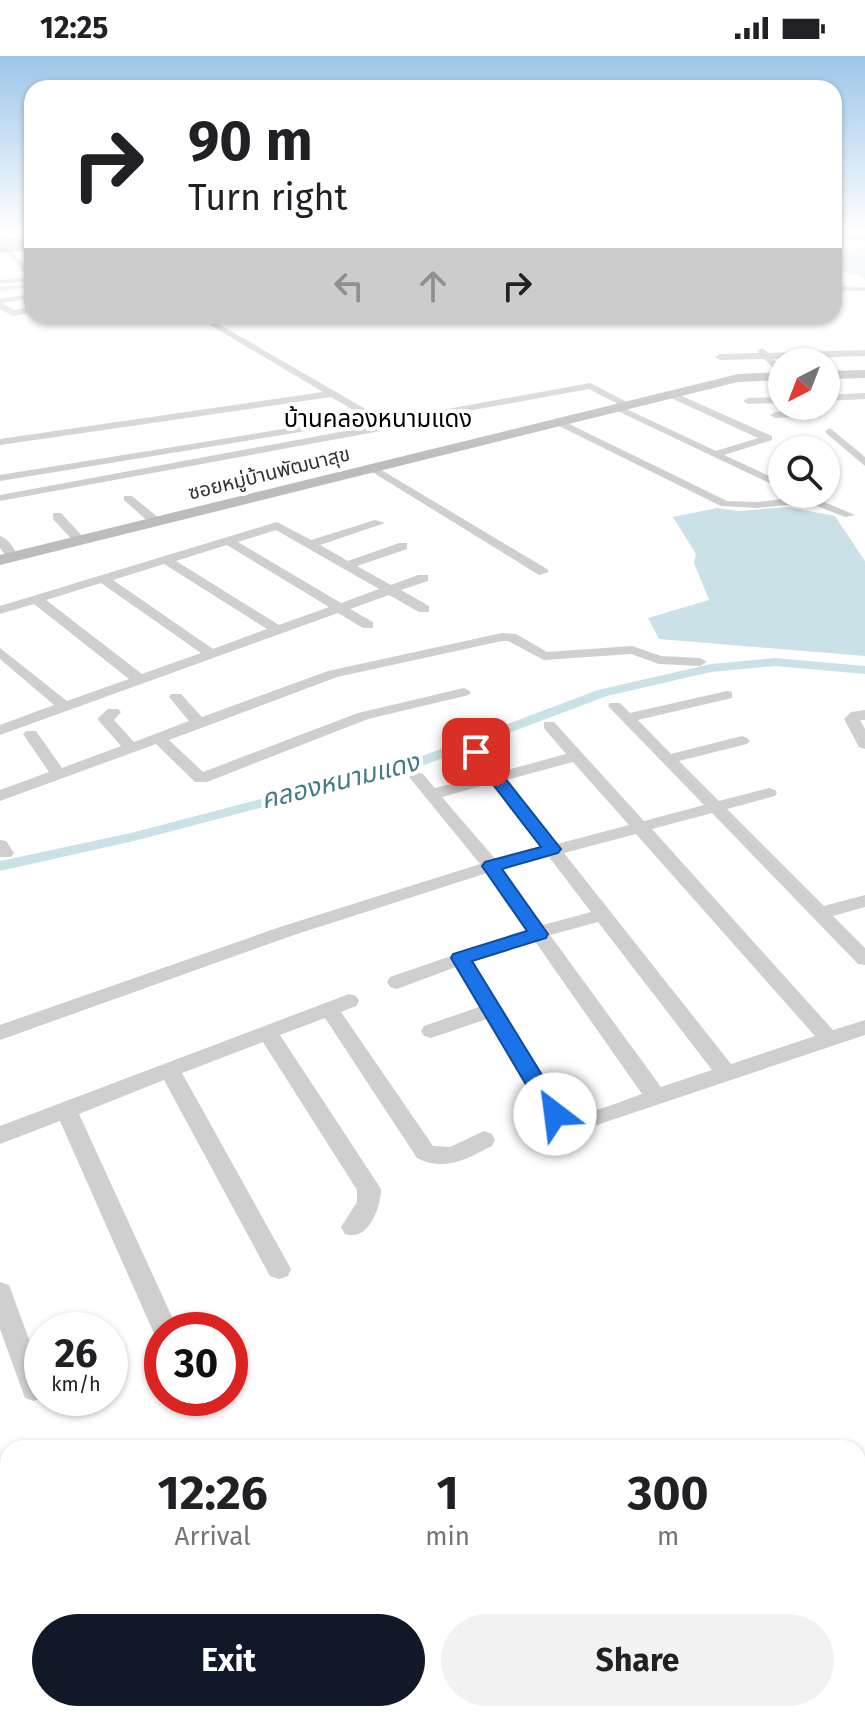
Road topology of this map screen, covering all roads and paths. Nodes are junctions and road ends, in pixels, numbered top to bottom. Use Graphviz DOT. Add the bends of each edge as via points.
graph roads {
  1 [pos="212,324"];
  2 [pos="764,353"];
  3 [pos="863,355"];
  4 [pos="720,357"];
  5 [pos="768,358"];
  6 [pos="865,374"];
  7 [pos="840,375"];
  8 [pos="768,376"];
  9 [pos="330,394"];
  10 [pos="674,396"];
  11 [pos="865,396"];
  12 [pos="840,397"];
  13 [pos="768,400"];
  14 [pos="748,401"];
  15 [pos="620,406"];
  16 [pos="372,418"];
  17 [pos="557,421"];
  18 [pos="386,427"];
  19 [pos="98,429"];
  20 [pos="830,431"];
  21 [pos="0,442"];
  22 [pos="716,454"];
  23 [pos="122,458"];
  24 [pos="865,463"];
  25 [pos="373,468"];
  26 [pos="0,478"];
  27 [pos="768,479"];
  28 [pos="0,498"];
  29 [pos="128,498"];
  30 [pos="768,501"];
  31 [pos="828,508"];
  32 [pos="57,516"];
  33 [pos="865,518"];
  34 [pos="156,522"];
  35 [pos="379,523"];
  36 [pos="0,540"];
  37 [pos="80,540"];
  38 [pos="227,540"];
  39 [pos="312,544"];
  40 [pos="403,546"];
  41 [pos="9,558"];
  42 [pos="165,559"];
  43 [pos="348,565"];
  44 [pos="543,572"];
  45 [pos="102,578"];
  46 [pos="423,578"];
  47 [pos="391,590"];
  48 [pos="36,599"];
  49 [pos="340,608"];
  50 [pos="424,609"];
  51 [pos="0,610"];
  52 [pos="368,625"];
  53 [pos="277,630"];
  54 [pos="0,652"];
  55 [pos="212,654"];
  56 [pos="700,662"];
  57 [pos="139,679"];
  58 [pos="464,692"];
  59 [pos="727,695"];
  60 [pos="176,697"];
  61 [pos="64,706"];
  62 [pos="113,712"];
  63 [pos="865,715"];
  64 [pos="199,723"];
  65 [pos="549,725"];
  66 [pos="0,730"];
  67 [pos="31,734"];
  68 [pos="158,738"];
  69 [pos="742,741"];
  70 [pos="865,744"];
  71 [pos="131,748"];
  72 [pos="476,752"];
  73 [pos="577,756"];
  74 [pos="668,759"];
  75 [pos="59,775"];
  76 [pos="417,777"];
  77 [pos="495,777"];
  78 [pos="769,793"];
  79 [pos="433,794"];
  80 [pos="0,796"];
  81 [pos="715,807"];
  82 [pos="640,825"];
  83 [pos="552,849"];
  84 [pos="491,866"];
  85 [pos="865,901"];
  86 [pos="821,913"];
  87 [pos="604,914"];
  88 [pos="539,934"];
  89 [pos="460,958"];
  90 [pos="865,959"];
  91 [pos="397,982"];
  92 [pos="491,1010"];
  93 [pos="865,1027"];
  94 [pos="431,1031"];
  95 [pos="0,1033"];
  96 [pos="268,1033"];
  97 [pos="829,1039"];
  98 [pos="170,1071"];
  99 [pos="727,1074"];
  100 [pos="655,1096"];
  101 [pos="66,1110"];
  102 [pos="0,1135"];
  103 [pos="484,1140"];
  104 [pos="353,1227"];
  105 [pos="279,1269"];
  106 [pos="0,1293"];
  107 [pos="157,1312"];
  108 [pos="24,1361"];
  1 -- 9 [label="street"];
  2 -- 3 [label="street"];
  2 -- 4 [label="street"];
  2 -- 5 [label="street"];
  6 -- 7 [label="street"];
  8 -- 10 [label="street, ซอยหมู่บ้านพัฒนาสุข" via="738,378"];
  9 -- 16 [label="street"];
  9 -- 19 [label="street"];
  10 -- 15 [label="street, ซอยหมู่บ้านพัฒนาสุข"];
  10 -- 22 [label="street" via="768,438"];
  11 -- 12 [label="street"];
  13 -- 14 [label="street"];
  15 -- 16 [label="street" via="590,386 393,422"];
  15 -- 17 [label="street, ซอยหมู่บ้านพัฒนาสุข"];
  15 -- 22 [label="street"];
  16 -- 23 [label="street"];
  17 -- 25 [label="street, ซอยหมู่บ้านพัฒนาสุข"];
  17 -- 30 [label="street" via="725,504"];
  18 -- 28 [label="street"];
  19 -- 21 [label="street"];
  19 -- 23 [label="street"];
  20 -- 24 [label="street"];
  22 -- 27 [label="street"];
  23 -- 26 [label="street"];
  25 -- 34 [label="street, ซอยหมู่บ้านพัฒนาสุข"];
  25 -- 44 [label="street"];
  29 -- 34 [label="street"];
  31 -- 33 [label="street"];
  32 -- 37 [label="street"];
  34 -- 37 [label="street, ซอยหมู่บ้านพัฒนาสุข"];
  35 -- 39 [label="street"];
  36 -- 41 [label="street"];
  37 -- 41 [label="street, ซอยหมู่บ้านพัฒนาสุข"];
  38 -- 39 [label="street" via="277,526"];
  38 -- 42 [label="street"];
  38 -- 49 [label="street"];
  39 -- 43 [label="street"];
  40 -- 43 [label="street"];
  42 -- 45 [label="street"];
  42 -- 53 [label="street"];
  43 -- 47 [label="street"];
  45 -- 48 [label="street"];
  45 -- 55 [label="street"];
  46 -- 47 [label="street"];
  47 -- 49 [label="street"];
  47 -- 50 [label="street"];
  48 -- 51 [label="street"];
  48 -- 57 [label="street"];
  49 -- 52 [label="street"];
  49 -- 53 [label="street"];
  53 -- 55 [label="street"];
  54 -- 61 [label="street"];
  55 -- 57 [label="street"];
  56 -- 64 [label="street" via="659,660 632,650 544,656 508,636 346,670"];
  57 -- 61 [label="street"];
  58 -- 68 [label="street" via="375,712 201,779"];
  59 -- 74 [label="street" via="621,712"];
  60 -- 64 [label="street"];
  61 -- 66 [label="street"];
  62 -- 71 [label="street" via="107,721"];
  63 -- 70 [label="street" via="852,719"];
  64 -- 68 [label="street"];
  65 -- 73 [label="street"];
  67 -- 75 [label="street"];
  68 -- 71 [label="street"];
  69 -- 74 [label="street"];
  71 -- 75 [label="street"];
  72 -- 77 [label="street"];
  73 -- 77 [label="street"];
  73 -- 82 [label="street"];
  74 -- 81 [label="street"];
  75 -- 80 [label="street"];
  76 -- 79 [label="street"];
  77 -- 79 [label="street"];
  77 -- 83 [label="street"];
  78 -- 81 [label="street"];
  79 -- 84 [label="street"];
  81 -- 82 [label="street"];
  81 -- 86 [label="street"];
  82 -- 83 [label="street"];
  82 -- 97 [label="street"];
  83 -- 84 [label="street"];
  83 -- 87 [label="street"];
  84 -- 88 [label="street"];
  84 -- 95 [label="street"];
  85 -- 86 [label="street"];
  86 -- 90 [label="street"];
  87 -- 88 [label="street"];
  87 -- 99 [label="street"];
  88 -- 89 [label="street"];
  88 -- 100 [label="street"];
  89 -- 91 [label="street"];
  89 -- 92 [label="street"];
  92 -- 94 [label="street"];
  92 -- 100 [label="street" via="563,1121 582,1122"];
  93 -- 97 [label="street"];
  96 -- 98 [label="street"];
  96 -- 103 [label="street" via="339,1005 425,1152 445,1158"];
  96 -- 104 [label="street" via="369,1189 369,1204"];
  97 -- 99 [label="street"];
  98 -- 101 [label="street"];
  98 -- 105 [label="street"];
  99 -- 100 [label="street"];
  101 -- 102 [label="street"];
  101 -- 107 [label="street"];
  106 -- 108 [label="street"];
}
